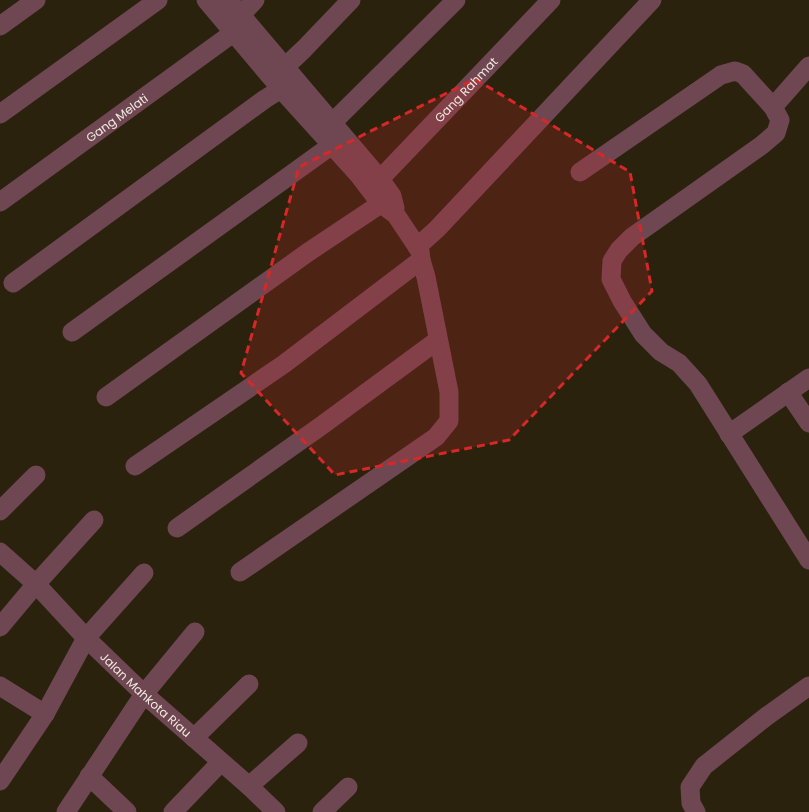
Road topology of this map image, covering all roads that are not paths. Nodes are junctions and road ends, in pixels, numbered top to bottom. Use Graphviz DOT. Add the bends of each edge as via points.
graph roads {
  1 [pos="36,0"];
  2 [pos="158,0"];
  3 [pos="206,0"];
  4 [pos="228,0"];
  5 [pos="254,0"];
  6 [pos="351,0"];
  7 [pos="456,0"];
  8 [pos="551,0"];
  9 [pos="652,0"];
  10 [pos="241,15"];
  11 [pos="0,26"];
  12 [pos="233,32"];
  13 [pos="809,66"];
  14 [pos="285,67"];
  15 [pos="281,89"];
  16 [pos="773,107"];
  17 [pos="0,114"];
  18 [pos="328,134"];
  19 [pos="580,172"];
  20 [pos="380,179"];
  21 [pos="386,199"];
  22 [pos="0,202"];
  23 [pos="419,253"];
  24 [pos="13,283"];
  25 [pos="72,332"];
  26 [pos="438,340"];
  27 [pos="809,378"];
  28 [pos="788,392"];
  29 [pos="106,398"];
  30 [pos="809,423"];
  31 [pos="729,434"];
  32 [pos="135,466"];
  33 [pos="36,475"];
  34 [pos="0,511"];
  35 [pos="94,520"];
  36 [pos="178,528"];
  37 [pos="0,552"];
  38 [pos="809,560"];
  39 [pos="240,572"];
  40 [pos="144,573"];
  41 [pos="36,584"];
  42 [pos="0,627"];
  43 [pos="195,632"];
  44 [pos="86,638"];
  45 [pos="249,684"];
  46 [pos="0,686"];
  47 [pos="809,686"];
  48 [pos="144,694"];
  49 [pos="45,714"];
  50 [pos="194,738"];
  51 [pos="298,743"];
  52 [pos="221,762"];
  53 [pos="89,776"];
  54 [pos="1,778"];
  55 [pos="249,786"];
  56 [pos="348,787"];
  57 [pos="66,812"];
  58 [pos="127,812"];
  59 [pos="173,812"];
  60 [pos="276,812"];
  61 [pos="322,812"];
  62 [pos="696,812"];
  1 -- 11 [label="street"];
  2 -- 17 [label="street"];
  3 -- 12 [label="street"];
  4 -- 10 [label="street"];
  5 -- 10 [label="street"];
  6 -- 14 [label="street"];
  7 -- 18 [label="street"];
  8 -- 20 [label="street, Gang Rahmat"];
  9 -- 23 [label="street" via="437,229"];
  10 -- 14 [label="street"];
  12 -- 15 [label="street"];
  12 -- 22 [label="street, Gang Melati"];
  13 -- 16 [label="street"];
  14 -- 18 [label="street"];
  15 -- 18 [label="street"];
  15 -- 24 [label="street"];
  16 -- 19 [label="street" via="744,74 736,71 720,75"];
  16 -- 31 [label="street" via="780,120 776,133 632,237 612,261 611,279 644,334 661,352 679,363 698,384"];
  18 -- 20 [label="street"];
  18 -- 21 [label="street" via="369,188"];
  18 -- 25 [label="street"];
  20 -- 21 [label="street"];
  21 -- 23 [label="street"];
  21 -- 29 [label="street"];
  23 -- 26 [label="street"];
  23 -- 32 [label="street" via="284,364"];
  26 -- 36 [label="street"];
  26 -- 39 [label="street" via="449,392 449,421 436,437"];
  27 -- 28 [label="street"];
  28 -- 30 [label="street"];
  28 -- 31 [label="street"];
  31 -- 38 [label="street"];
  33 -- 34 [label="street"];
  35 -- 41 [label="street"];
  37 -- 41 [label="street, Jalan Mahkota Riau"];
  40 -- 44 [label="street"];
  41 -- 42 [label="street"];
  41 -- 44 [label="street, Jalan Mahkota Riau"];
  43 -- 48 [label="street"];
  44 -- 48 [label="street, Jalan Mahkota Riau"];
  44 -- 49 [label="street"];
  45 -- 50 [label="street"];
  46 -- 49 [label="street"];
  47 -- 62 [label="street" via="704,766 690,787 691,803"];
  48 -- 50 [label="street, Jalan Mahkota Riau"];
  48 -- 53 [label="street"];
  49 -- 54 [label="street"];
  50 -- 52 [label="street, Jalan Mahkota Riau"];
  51 -- 55 [label="street"];
  52 -- 55 [label="street, Jalan Mahkota Riau"];
  52 -- 59 [label="street"];
  53 -- 57 [label="street"];
  53 -- 58 [label="street"];
  55 -- 60 [label="street, Jalan Mahkota Riau"];
  56 -- 61 [label="street"];
}
